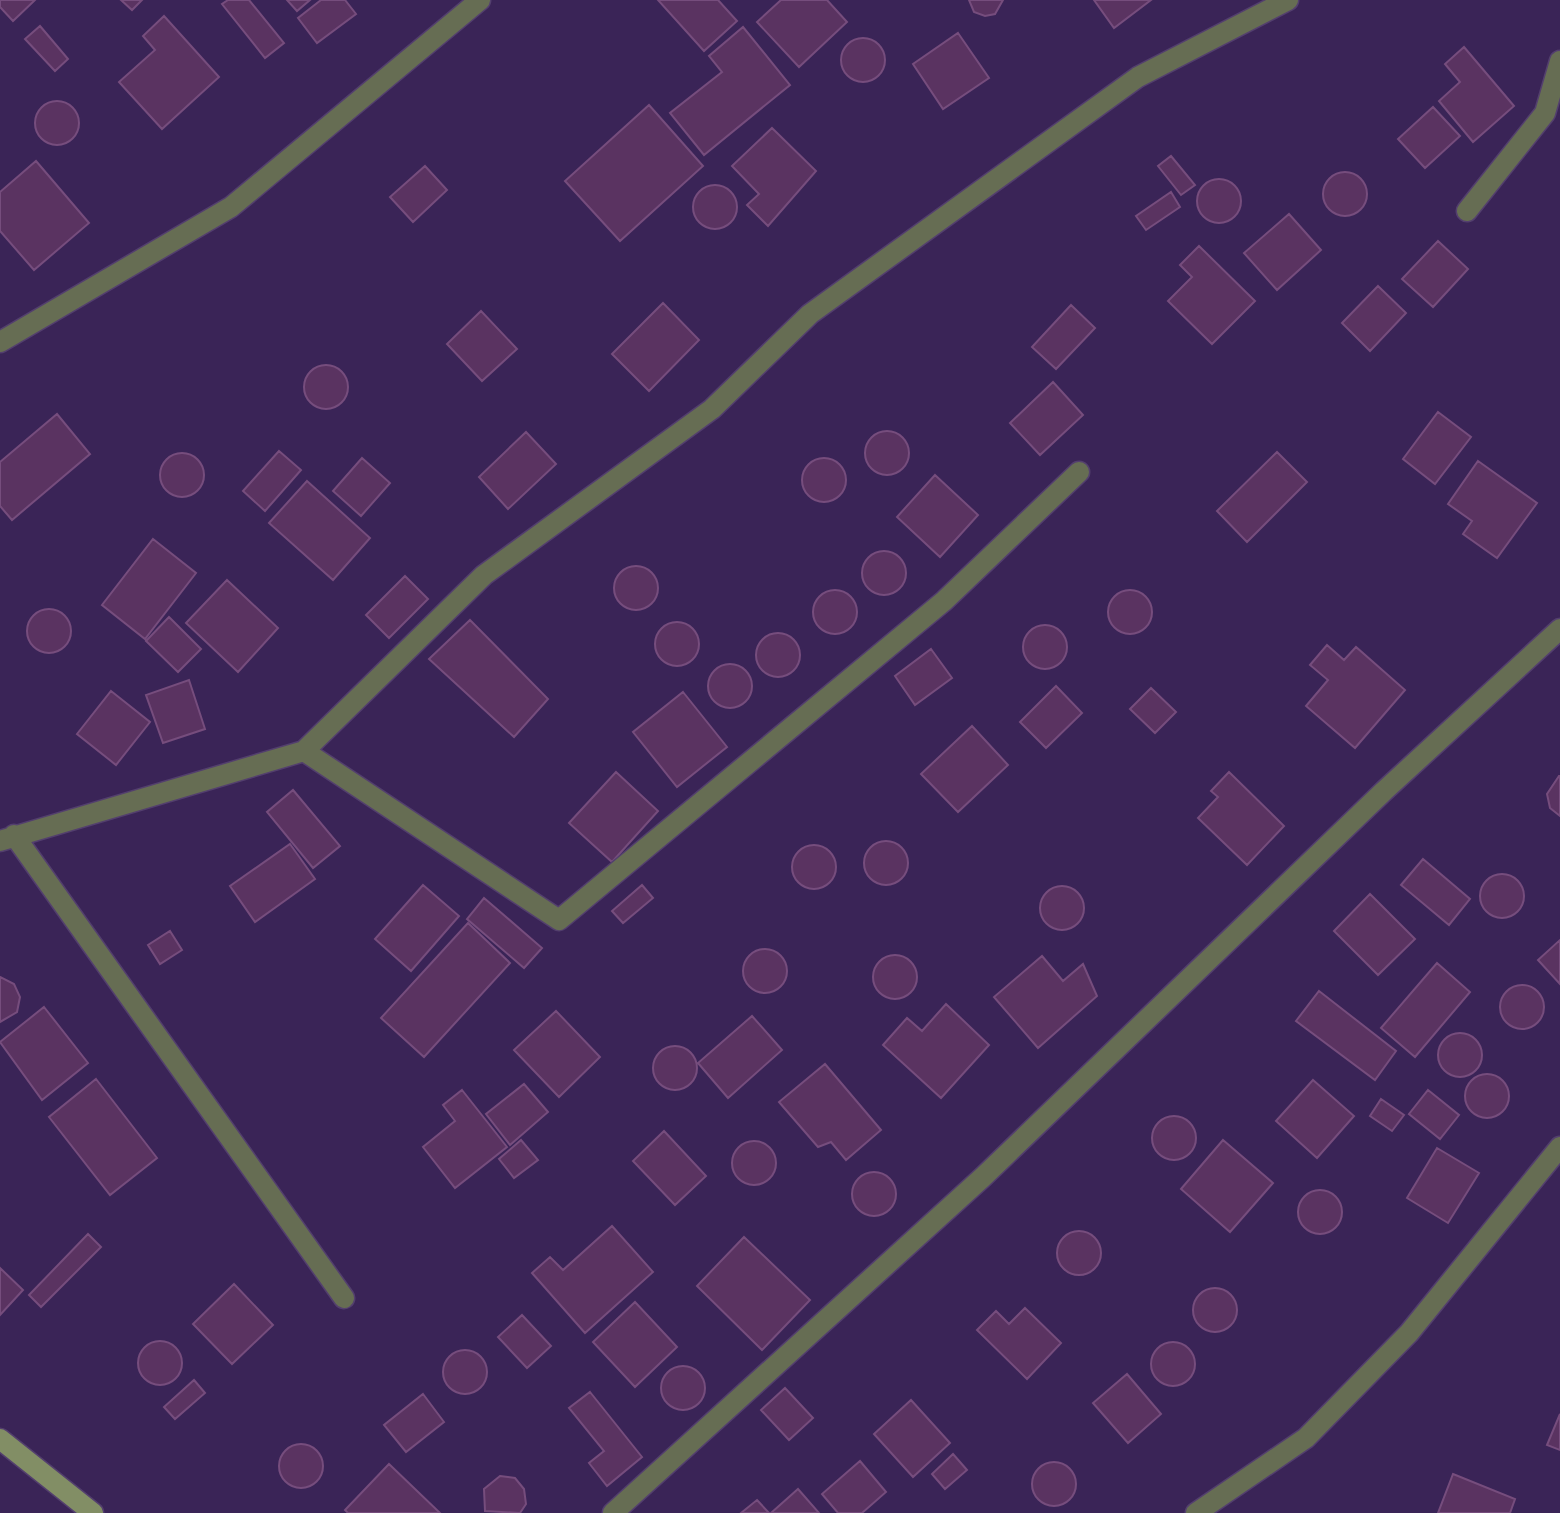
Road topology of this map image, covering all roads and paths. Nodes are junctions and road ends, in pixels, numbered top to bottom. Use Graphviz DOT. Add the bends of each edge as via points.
graph roads {
  1 [pos="480,0"];
  2 [pos="1288,0"];
  3 [pos="1560,61"];
  4 [pos="1467,211"];
  5 [pos="0,342"];
  6 [pos="1079,472"];
  7 [pos="1560,629"];
  8 [pos="304,751"];
  9 [pos="7,838"];
  10 [pos="1560,1147"];
  11 [pos="344,1298"];
  12 [pos="0,1439"];
  13 [pos="93,1513"];
  14 [pos="613,1513"];
  15 [pos="1196,1513"];
  1 -- 5 [label="street" via="231,207"];
  2 -- 8 [label="street" via="1138,77 810,314 712,409 484,575"];
  3 -- 4 [label="street" via="1545,113"];
  6 -- 8 [label="street" via="944,601 559,920"];
  7 -- 14 [label="street" via="983,1177"];
  8 -- 9 [label="street"];
  9 -- 11 [label="street"];
  10 -- 15 [label="street" via="1409,1333 1316,1427"];
  12 -- 13 [label="main road"];
}
